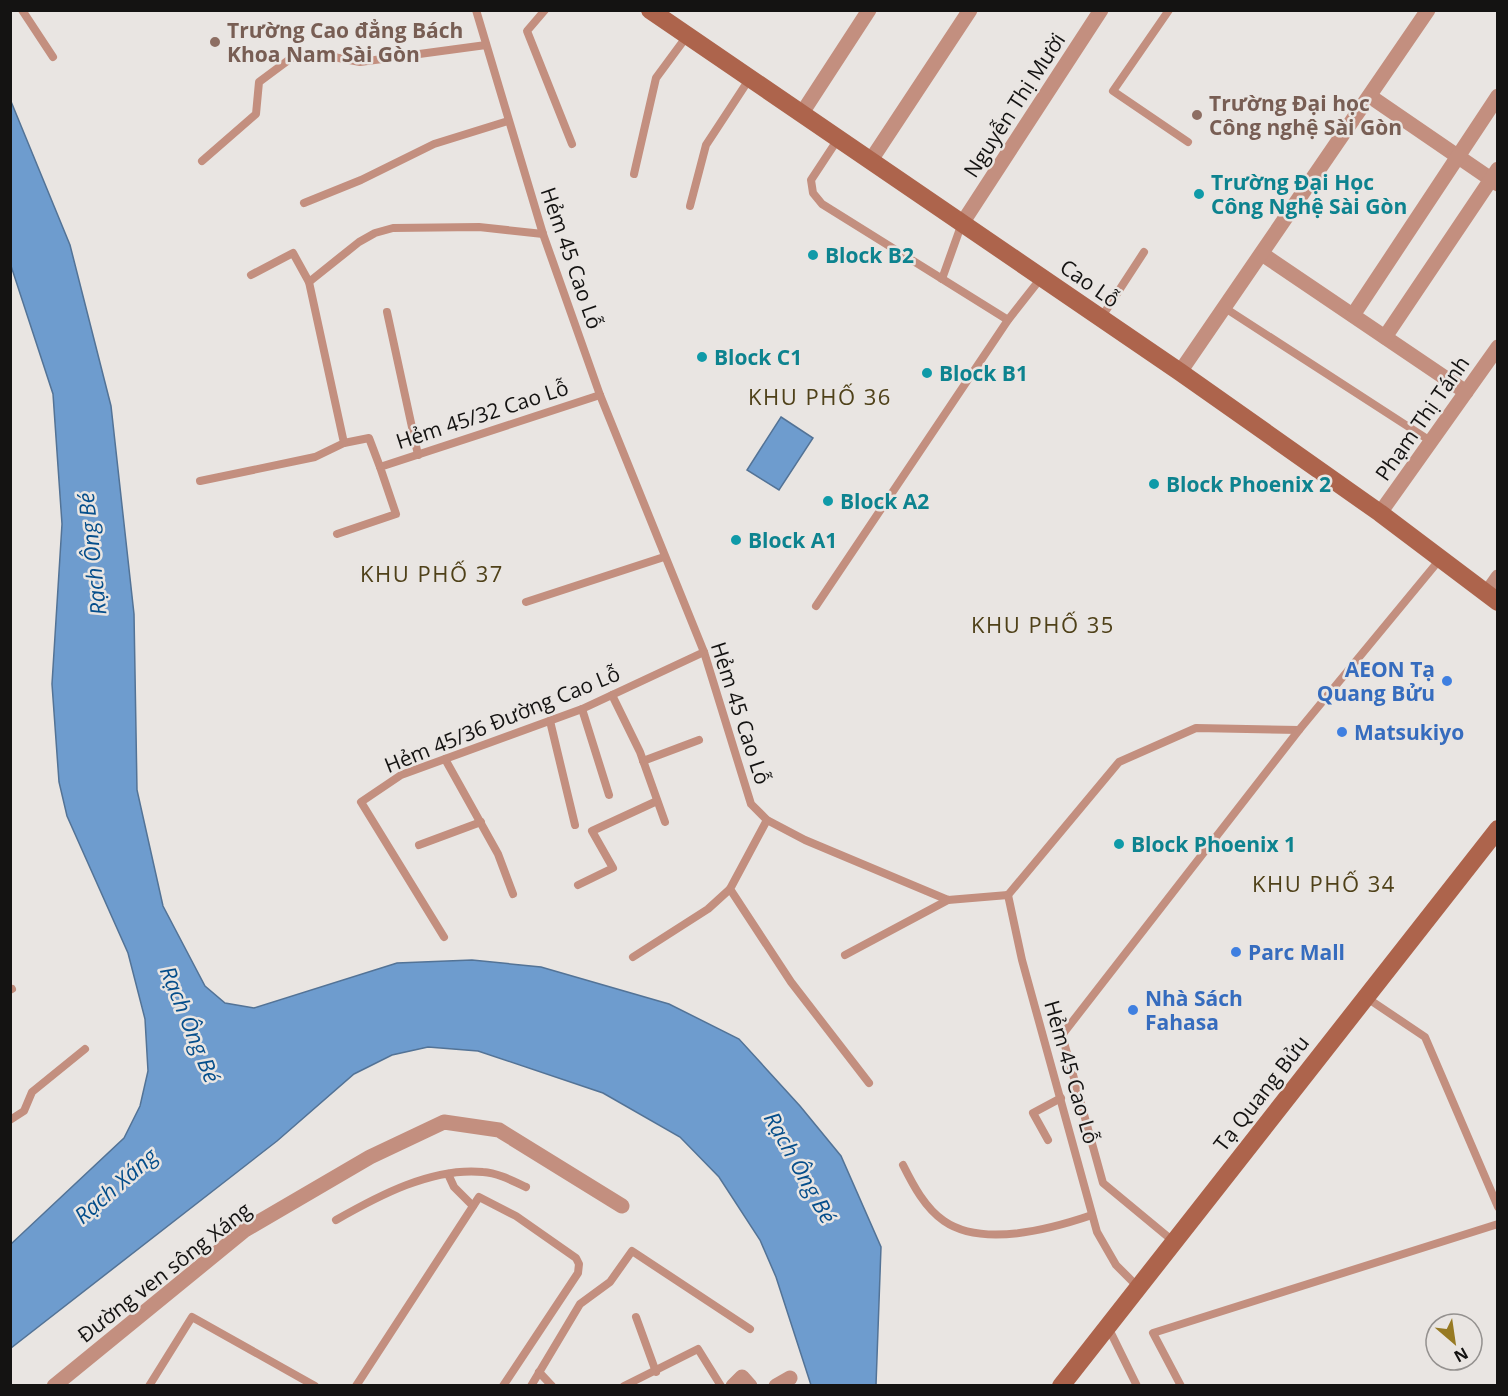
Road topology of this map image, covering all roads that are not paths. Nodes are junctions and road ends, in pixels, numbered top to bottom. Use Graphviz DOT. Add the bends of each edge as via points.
graph roads {
  1 [pos="22,10"];
  2 [pos="476,10"];
  3 [pos="545,10"];
  4 [pos="650,10"];
  5 [pos="869,10"];
  6 [pos="970,10"];
  7 [pos="1101,10"];
  8 [pos="1169,10"];
  9 [pos="1428,10"];
  10 [pos="687,36"];
  11 [pos="486,45"];
  12 [pos="53,57"];
  13 [pos="750,78"];
  14 [pos="1497,96"];
  15 [pos="1371,97"];
  16 [pos="802,113"];
  17 [pos="508,121"];
  18 [pos="839,138"];
  19 [pos="1188,142"];
  20 [pos="572,144"];
  21 [pos="1458,157"];
  22 [pos="871,160"];
  23 [pos="202,161"];
  24 [pos="634,174"];
  25 [pos="1495,178"];
  26 [pos="304,203"];
  27 [pos="690,206"];
  28 [pos="963,222"];
  29 [pos="543,234"];
  30 [pos="1144,252"];
  31 [pos="1262,254"];
  32 [pos="251,275"];
  33 [pos="1042,277"];
  34 [pos="942,279"];
  35 [pos="309,282"];
  36 [pos="1225,308"];
  37 [pos="387,312"];
  38 [pos="1353,315"];
  39 [pos="1101,318"];
  40 [pos="1008,320"];
  41 [pos="1385,337"];
  42 [pos="1497,347"];
  43 [pos="1180,372"];
  44 [pos="1466,392"];
  45 [pos="600,394"];
  46 [pos="1432,442"];
  47 [pos="344,443"];
  48 [pos="418,455"];
  49 [pos="380,467"];
  50 [pos="200,481"];
  51 [pos="1380,513"];
  52 [pos="337,534"];
  53 [pos="664,556"];
  54 [pos="1441,558"];
  55 [pos="1497,577"];
  56 [pos="1492,598"];
  57 [pos="526,602"];
  58 [pos="816,606"];
  59 [pos="704,652"];
  60 [pos="612,695"];
  61 [pos="582,709"];
  62 [pos="550,721"];
  63 [pos="1299,730"];
  64 [pos="699,740"];
  65 [pos="445,759"];
  66 [pos="644,761"];
  67 [pos="609,795"];
  68 [pos="657,801"];
  69 [pos="767,820"];
  70 [pos="481,822"];
  71 [pos="665,822"];
  72 [pos="575,825"];
  73 [pos="1497,829"];
  74 [pos="419,845"];
  75 [pos="579,885"];
  76 [pos="730,889"];
  77 [pos="513,894"];
  78 [pos="1008,895"];
  79 [pos="948,900"];
  80 [pos="444,937"];
  81 [pos="845,955"];
  82 [pos="633,957"];
  83 [pos="1365,997"];
  84 [pos="84,1049"];
  85 [pos="869,1083"];
  86 [pos="1061,1098"];
  87 [pos="10,1120"];
  88 [pos="1048,1140"];
  89 [pos="903,1165"];
  90 [pos="448,1174"];
  91 [pos="526,1187"];
  92 [pos="472,1206"];
  93 [pos="622,1206"];
  94 [pos="1497,1207"];
  95 [pos="1092,1215"];
  96 [pos="336,1220"];
  97 [pos="1497,1224"];
  98 [pos="1173,1241"];
  99 [pos="1137,1286"];
  100 [pos="636,1317"];
  101 [pos="1107,1325"];
  102 [pos="750,1329"];
  103 [pos="539,1372"];
  104 [pos="656,1372"];
  105 [pos="790,1378"];
  106 [pos="630,1384"];
  107 [pos="54,1386"];
  108 [pos="149,1386"];
  109 [pos="315,1386"];
  110 [pos="356,1386"];
  111 [pos="503,1386"];
  112 [pos="531,1386"];
  113 [pos="552,1386"];
  114 [pos="721,1386"];
  115 [pos="733,1386"];
  116 [pos="750,1386"];
  117 [pos="776,1386"];
  118 [pos="1061,1386"];
  119 [pos="1137,1386"];
  120 [pos="1182,1386"];
  1 -- 12 [label="lane"];
  2 -- 11 [label="lane, Hẻm 45 Cao Lỗ"];
  3 -- 20 [label="lane" via="527,31"];
  4 -- 10 [label="street, Cao Lỗ"];
  5 -- 16 [label="street"];
  6 -- 22 [label="street"];
  7 -- 28 [label="street, Nguyễn Thị Mười"];
  8 -- 19 [label="lane" via="1113,91"];
  9 -- 15 [label="street"];
  10 -- 13 [label="street, Cao Lỗ"];
  10 -- 24 [label="lane" via="656,78"];
  11 -- 17 [label="lane, Hẻm 45 Cao Lỗ"];
  11 -- 23 [label="lane" via="360,62 294,56 259,82 256,114"];
  13 -- 16 [label="street, Cao Lỗ"];
  13 -- 27 [label="lane" via="706,145"];
  14 -- 21 [label="street"];
  15 -- 21 [label="street"];
  15 -- 31 [label="street"];
  16 -- 18 [label="street, Cao Lỗ"];
  17 -- 26 [label="lane" via="434,144"];
  17 -- 29 [label="lane, Hẻm 45 Cao Lỗ"];
  18 -- 22 [label="street, Cao Lỗ"];
  18 -- 34 [label="lane" via="811,180 813,193 822,204"];
  21 -- 25 [label="street"];
  21 -- 38 [label="street"];
  22 -- 28 [label="street, Cao Lỗ"];
  25 -- 41 [label="street"];
  28 -- 33 [label="street, Cao Lỗ"];
  28 -- 34 [label="lane"];
  29 -- 35 [label="lane" via="479,227 393,228 375,232 359,242"];
  29 -- 45 [label="lane, Hẻm 45 Cao Lỗ"];
  30 -- 39 [label="lane"];
  31 -- 36 [label="street"];
  31 -- 38 [label="street"];
  32 -- 35 [label="lane" via="292,253"];
  33 -- 39 [label="street, Cao Lỗ"];
  33 -- 40 [label="lane"];
  34 -- 40 [label="lane"];
  35 -- 47 [label="lane"];
  36 -- 43 [label="street"];
  36 -- 46 [label="lane"];
  37 -- 48 [label="lane"];
  38 -- 41 [label="street"];
  39 -- 43 [label="street, Cao Lỗ"];
  40 -- 58 [label="lane"];
  41 -- 44 [label="street"];
  42 -- 44 [label="street, Phạm Thị Tánh"];
  43 -- 51 [label="street, Cao Lỗ"];
  44 -- 46 [label="street, Phạm Thị Tánh"];
  45 -- 48 [label="lane, Hẻm 45/32 Cao Lỗ"];
  45 -- 53 [label="lane, Hẻm 45 Cao Lỗ"];
  46 -- 51 [label="street, Phạm Thị Tánh"];
  47 -- 49 [label="lane" via="369,438"];
  47 -- 50 [label="lane" via="315,457"];
  48 -- 49 [label="lane, Hẻm 45/32 Cao Lỗ"];
  49 -- 52 [label="lane, Hẻm 45/32 Cao Lỗ" via="396,514"];
  51 -- 54 [label="street, Cao Lỗ"];
  53 -- 57 [label="lane"];
  53 -- 59 [label="lane, Hẻm 45 Cao Lỗ"];
  54 -- 56 [label="street, Cao Lỗ"];
  54 -- 63 [label="lane"];
  55 -- 56 [label="street"];
  59 -- 60 [label="lane, Hẻm 45/36 Đường Cao Lỗ"];
  59 -- 69 [label="lane, Hẻm 45 Cao Lỗ" via="751,804"];
  60 -- 61 [label="lane, Hẻm 45/36 Đường Cao Lỗ"];
  60 -- 66 [label="lane"];
  61 -- 62 [label="lane, Hẻm 45/36 Đường Cao Lỗ"];
  61 -- 67 [label="lane"];
  62 -- 65 [label="lane, Hẻm 45/36 Đường Cao Lỗ"];
  62 -- 72 [label="lane"];
  63 -- 78 [label="lane" via="1196,728 1119,762"];
  63 -- 98 [label="lane" via="1062,1035 1103,1183"];
  64 -- 66 [label="lane"];
  65 -- 70 [label="lane"];
  65 -- 80 [label="lane, Hẻm 45/36 Đường Cao Lỗ" via="401,775 361,802"];
  66 -- 68 [label="lane"];
  68 -- 71 [label="lane"];
  68 -- 75 [label="lane" via="592,831 613,868"];
  69 -- 76 [label="lane"];
  69 -- 79 [label="lane, Hẻm 45 Cao Lỗ" via="840,856"];
  70 -- 74 [label="lane"];
  70 -- 77 [label="lane"];
  73 -- 83 [label="street, Tạ Quang Bửu"];
  76 -- 82 [label="lane" via="708,909"];
  76 -- 85 [label="lane" via="791,982"];
  78 -- 79 [label="lane, Hẻm 45 Cao Lỗ"];
  78 -- 86 [label="lane, Hẻm 45 Cao Lỗ"];
  79 -- 81 [label="lane"];
  83 -- 94 [label="lane" via="1425,1037"];
  83 -- 98 [label="street, Tạ Quang Bửu"];
  84 -- 87 [label="lane" via="32,1092 24,1112"];
  86 -- 88 [label="lane" via="1033,1113"];
  86 -- 95 [label="lane, Hẻm 45 Cao Lỗ"];
  89 -- 95 [label="lane" via="928,1207 945,1222 970,1231 1006,1234 1049,1230"];
  90 -- 91 [label="lane" via="484,1172"];
  90 -- 92 [label="lane"];
  90 -- 96 [label="lane" via="402,1187"];
  92 -- 110 [label="lane"];
  92 -- 111 [label="lane" via="479,1197 516,1216 579,1264 578,1273"];
  93 -- 107 [label="street, Đường ven sông Xáng" via="499,1130 444,1122 370,1157 245,1230"];
  95 -- 99 [label="lane, Hẻm 45 Cao Lỗ" via="1116,1265"];
  97 -- 120 [label="lane" via="1153,1333"];
  98 -- 99 [label="street, Tạ Quang Bửu"];
  99 -- 101 [label="street, Tạ Quang Bửu"];
  100 -- 104 [label="lane"];
  101 -- 118 [label="street, Tạ Quang Bửu"];
  101 -- 119 [label="lane"];
  102 -- 103 [label="lane" via="632,1251 610,1282 580,1304"];
  103 -- 112 [label="lane"];
  103 -- 113 [label="lane"];
  104 -- 106 [label="lane"];
  104 -- 114 [label="lane" via="699,1349"];
  105 -- 117 [label="street"];
  108 -- 109 [label="lane" via="192,1317"];
  115 -- 116 [label="street" via="742,1377"];
}
